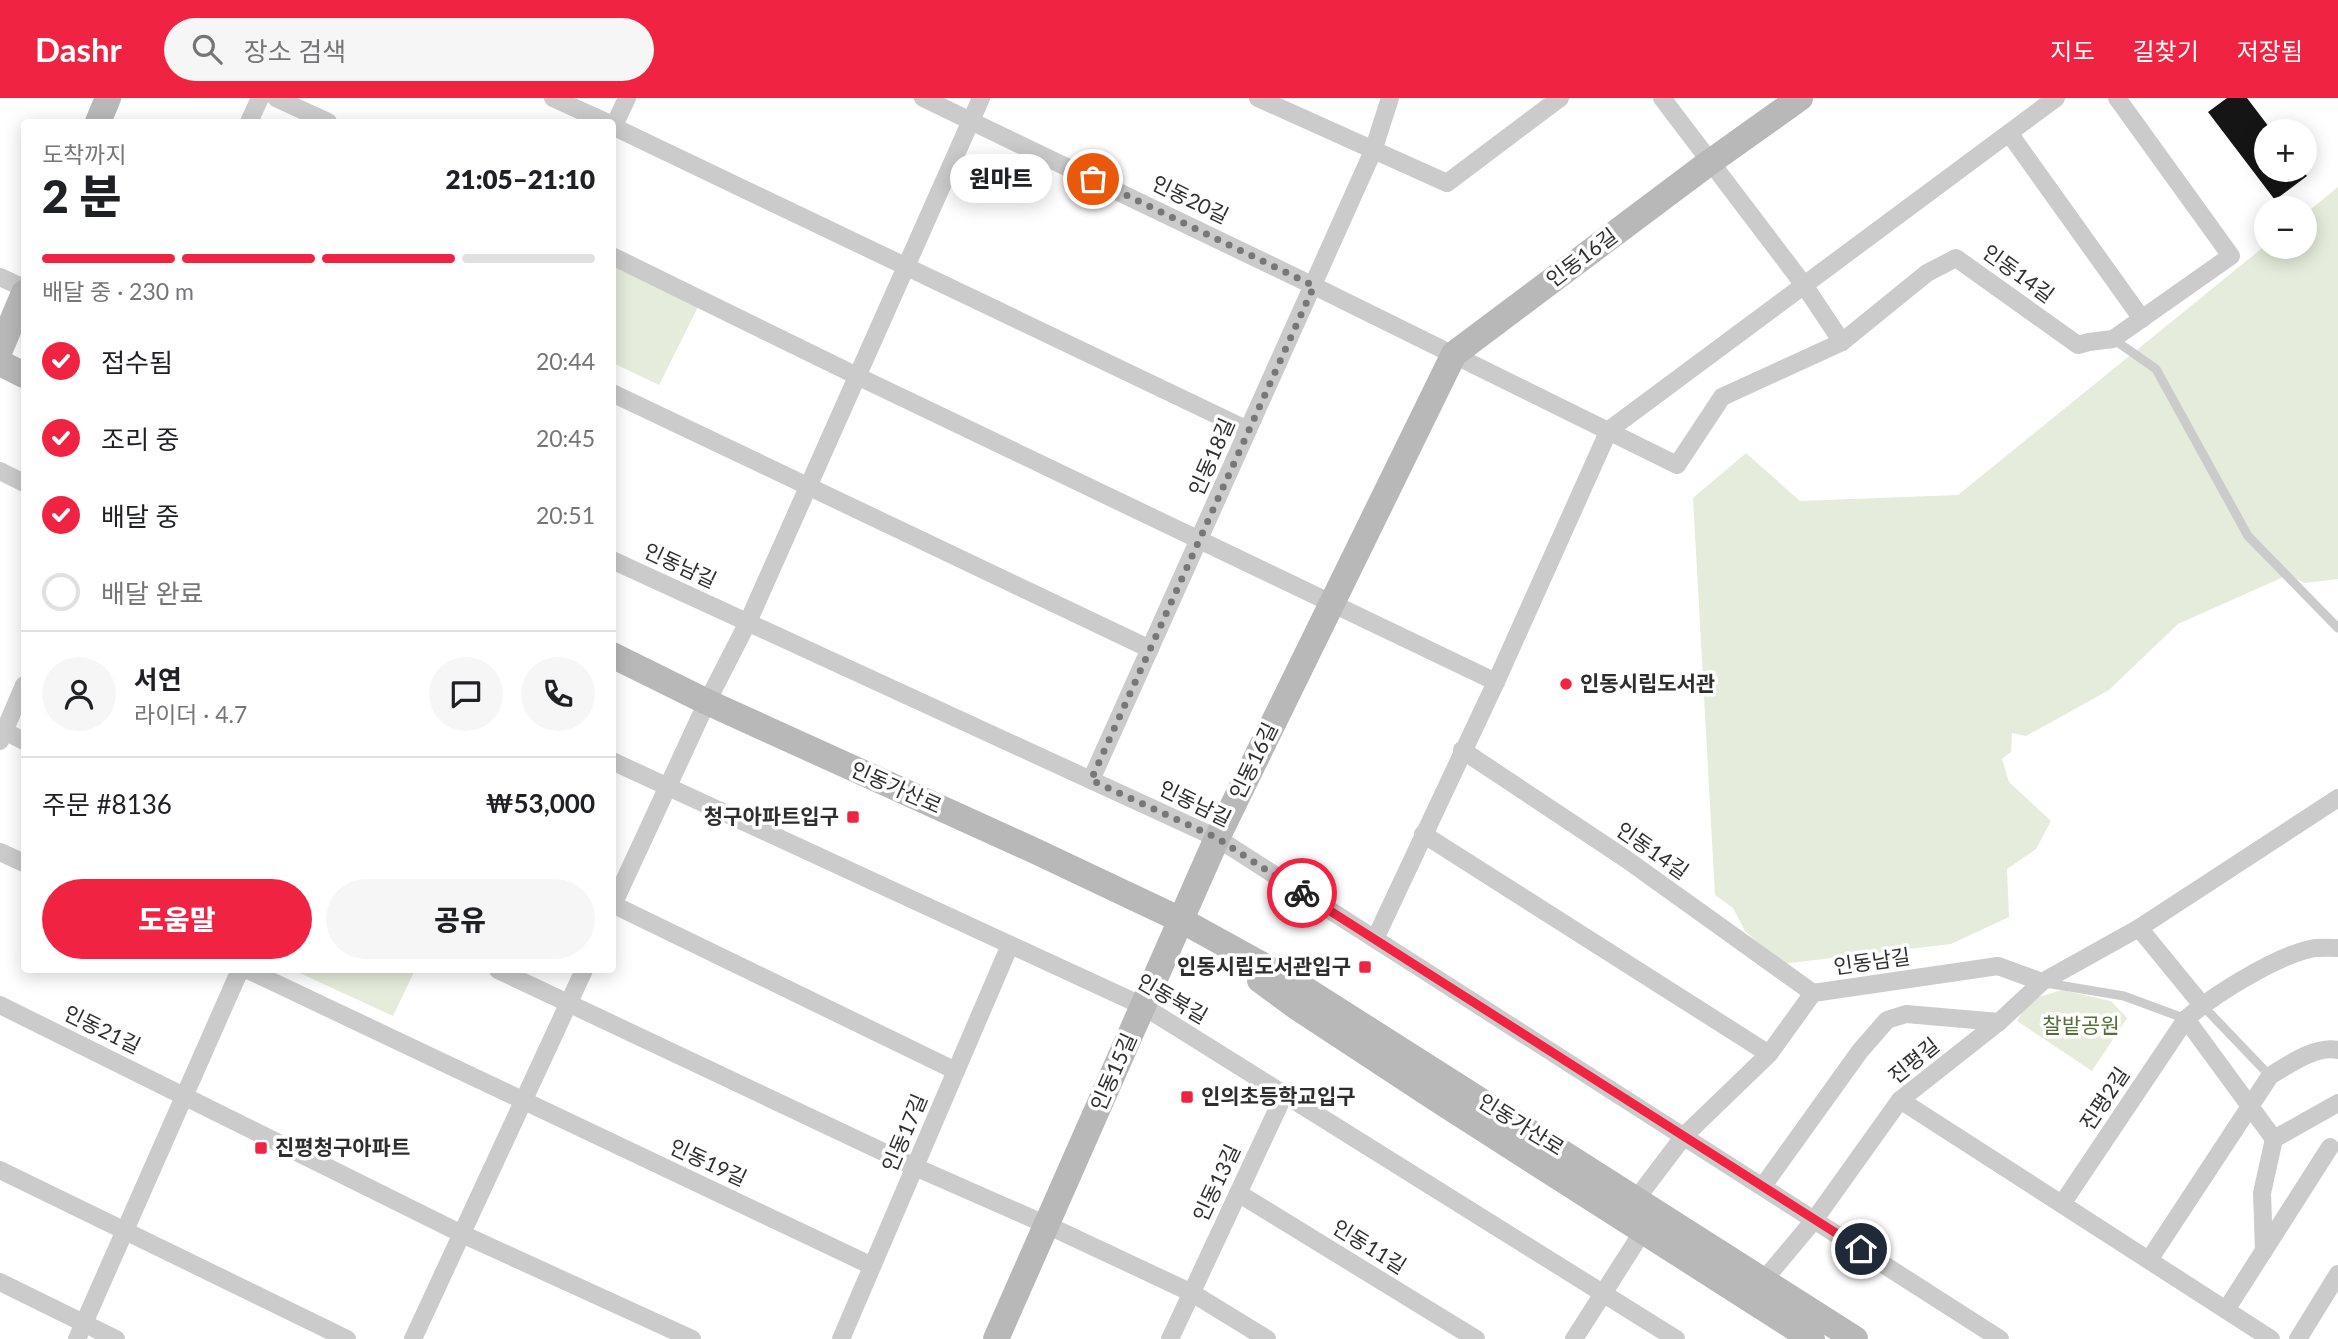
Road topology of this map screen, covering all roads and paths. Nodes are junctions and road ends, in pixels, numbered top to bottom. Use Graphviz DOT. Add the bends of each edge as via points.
graph roads {
  1 [pos="108,98"];
  2 [pos="260,98"];
  3 [pos="276,98"];
  4 [pos="553,98"];
  5 [pos="626,98"];
  6 [pos="923,98"];
  7 [pos="981,98"];
  8 [pos="1258,98"];
  9 [pos="1390,98"];
  10 [pos="1560,98"];
  11 [pos="1662,98"];
  12 [pos="1800,98"];
  13 [pos="2056,98"];
  14 [pos="2117,98"];
  15 [pos="99,119"];
  16 [pos="250,119"];
  17 [pos="322,119"];
  18 [pos="596,119"];
  19 [pos="615,119"];
  20 [pos="971,120"];
  21 [pos="616,128"];
  22 [pos="2009,133"];
  23 [pos="1373,151"];
  24 [pos="1711,163"];
  25 [pos="616,258"];
  26 [pos="905,268"];
  27 [pos="0,277"];
  28 [pos="1804,285"];
  29 [pos="1314,286"];
  30 [pos="21,289"];
  31 [pos="21,298"];
  32 [pos="2142,319"];
  33 [pos="2113,340"];
  34 [pos="1842,342"];
  35 [pos="0,350"];
  36 [pos="1454,354"];
  37 [pos="0,363"];
  38 [pos="21,374"];
  39 [pos="857,376"];
  40 [pos="616,395"];
  41 [pos="1248,430"];
  42 [pos="1609,430"];
  43 [pos="0,471"];
  44 [pos="21,482"];
  45 [pos="808,486"];
  46 [pos="1199,540"];
  47 [pos="616,562"];
  48 [pos="1330,603"];
  49 [pos="748,622"];
  50 [pos="2338,628"];
  51 [pos="1150,649"];
  52 [pos="616,657"];
  53 [pos="1496,682"];
  54 [pos="21,691"];
  55 [pos="707,702"];
  56 [pos="1,734"];
  57 [pos="21,740"];
  58 [pos="1462,750"];
  59 [pos="616,763"];
  60 [pos="1091,780"];
  61 [pos="668,787"];
  62 [pos="2338,798"];
  63 [pos="1423,834"];
  64 [pos="1217,838"];
  65 [pos="0,852"];
  66 [pos="21,862"];
  67 [pos="616,899"];
  68 [pos="616,906"];
  69 [pos="1181,920"];
  70 [pos="2140,928"];
  71 [pos="1375,939"];
  72 [pos="1010,945"];
  73 [pos="2338,948"];
  74 [pos="239,973"];
  75 [pos="254,973"];
  76 [pos="504,973"];
  77 [pos="583,973"];
  78 [pos="2042,982"];
  79 [pos="1812,993"];
  80 [pos="568,1004"];
  81 [pos="0,1005"];
  82 [pos="2202,1005"];
  83 [pos="1143,1006"];
  84 [pos="2186,1019"];
  85 [pos="1999,1022"];
  86 [pos="2338,1050"];
  87 [pos="1769,1054"];
  88 [pos="956,1071"];
  89 [pos="2270,1076"];
  90 [pos="1285,1093"];
  91 [pos="185,1095"];
  92 [pos="1900,1100"];
  93 [pos="523,1101"];
  94 [pos="2338,1104"];
  95 [pos="2250,1106"];
  96 [pos="1684,1136"];
  97 [pos="2274,1139"];
  98 [pos="2330,1147"];
  99 [pos="915,1167"];
  100 [pos="0,1170"];
  101 [pos="1763,1186"];
  102 [pos="1238,1193"];
  103 [pos="1637,1198"];
  104 [pos="2062,1204"];
  105 [pos="1815,1219"];
  106 [pos="1046,1225"];
  107 [pos="124,1231"];
  108 [pos="1643,1231"];
  109 [pos="462,1234"];
  110 [pos="2264,1251"];
  111 [pos="2149,1260"];
  112 [pos="872,1266"];
  113 [pos="2338,1274"];
  114 [pos="1764,1280"];
  115 [pos="0,1282"];
  116 [pos="1192,1293"];
  117 [pos="1602,1293"];
  118 [pos="2226,1310"];
  119 [pos="80,1331"];
  120 [pos="116,1339"];
  121 [pos="347,1339"];
  122 [pos="413,1339"];
  123 [pos="692,1339"];
  124 [pos="841,1339"];
  125 [pos="996,1339"];
  126 [pos="1170,1339"];
  127 [pos="1268,1339"];
  128 [pos="1476,1339"];
  129 [pos="1574,1339"];
  130 [pos="1676,1339"];
  131 [pos="1812,1339"];
  132 [pos="1855,1339"];
  133 [pos="2000,1339"];
  134 [pos="2271,1339"];
  135 [pos="2298,1339"];
  1 -- 15 [label="main road"];
  2 -- 16 [label="street"];
  3 -- 17 [label="street"];
  4 -- 18 [label="street"];
  5 -- 19 [label="street"];
  6 -- 20 [label="street, 인동20길"];
  7 -- 20 [label="street"];
  8 -- 23 [label="street"];
  9 -- 23 [label="street, 인동18길"];
  10 -- 23 [label="street" via="1447,183"];
  11 -- 24 [label="street"];
  12 -- 24 [label="main road, 인동16길"];
  13 -- 22 [label="street"];
  14 -- 32 [label="street, 인동14길" via="2231,256"];
  20 -- 26 [label="street"];
  20 -- 29 [label="street, 인동20길"];
  21 -- 26 [label="street"];
  22 -- 28 [label="street"];
  22 -- 32 [label="street"];
  23 -- 29 [label="street, 인동18길"];
  24 -- 28 [label="street"];
  24 -- 36 [label="main road, 인동16길"];
  25 -- 39 [label="street"];
  26 -- 39 [label="street"];
  26 -- 41 [label="street"];
  27 -- 30 [label="street"];
  28 -- 34 [label="street"];
  28 -- 42 [label="street"];
  29 -- 36 [label="street"];
  29 -- 41 [label="street, 인동18길"];
  31 -- 35 [label="main road"];
  32 -- 33 [label="street, 인동14길"];
  33 -- 34 [label="street, 인동14길" via="2078,345 1956,258 1927,273"];
  33 -- 50 [label="lane" via="2156,369 2248,536"];
  34 -- 42 [label="street, 인동14길" via="1723,397 1677,465"];
  36 -- 42 [label="street"];
  36 -- 48 [label="main road, 인동16길"];
  37 -- 38 [label="main road"];
  39 -- 45 [label="street"];
  39 -- 46 [label="street"];
  40 -- 45 [label="street"];
  41 -- 46 [label="street, 인동18길"];
  42 -- 53 [label="street"];
  43 -- 44 [label="street"];
  45 -- 49 [label="street"];
  45 -- 51 [label="street"];
  46 -- 48 [label="street"];
  46 -- 51 [label="street, 인동18길"];
  47 -- 49 [label="street, 인동남길"];
  48 -- 53 [label="street"];
  48 -- 64 [label="main road, 인동16길"];
  49 -- 55 [label="street"];
  49 -- 60 [label="street, 인동남길"];
  51 -- 60 [label="street, 인동18길"];
  52 -- 55 [label="main road, 인동가산로"];
  53 -- 58 [label="street"];
  54 -- 56 [label="street"];
  55 -- 61 [label="street"];
  55 -- 69 [label="main road, 인동가산로"];
  56 -- 57 [label="street"];
  58 -- 63 [label="street"];
  58 -- 79 [label="street, 인동14길" via="1626,859"];
  59 -- 61 [label="street, 인동북길"];
  60 -- 64 [label="street, 인동남길"];
  61 -- 67 [label="street"];
  61 -- 72 [label="street, 인동북길"];
  62 -- 70 [label="street, 진평길"];
  63 -- 71 [label="street"];
  63 -- 87 [label="street"];
  64 -- 69 [label="main road, 인동16길"];
  64 -- 71 [label="street, 인동남길"];
  65 -- 66 [label="street"];
  68 -- 88 [label="street"];
  69 -- 83 [label="main road, 인동15길"];
  69 -- 103 [label="main road, 인동가산로" via="1300,986"];
  69 -- 108 [label="main road, 인동가산로" via="1298,1008"];
  70 -- 78 [label="street, 진평길"];
  70 -- 82 [label="street"];
  71 -- 96 [label="street, 인동남길"];
  72 -- 83 [label="street, 인동북길"];
  72 -- 88 [label="street, 인동17길"];
  73 -- 82 [label="street, 진평2길" via="2312,948 2281,958"];
  74 -- 91 [label="street"];
  75 -- 93 [label="street, 인동19길"];
  76 -- 80 [label="street"];
  77 -- 80 [label="street"];
  78 -- 79 [label="street, 인동남길" via="1998,966"];
  78 -- 84 [label="lane" via="2124,996"];
  78 -- 85 [label="street, 진평길"];
  79 -- 87 [label="street, 인동남길"];
  80 -- 93 [label="street"];
  80 -- 99 [label="street"];
  81 -- 91 [label="street, 인동21길"];
  82 -- 84 [label="street, 진평2길"];
  82 -- 89 [label="lane"];
  83 -- 90 [label="street, 인동북길"];
  83 -- 106 [label="main road, 인동15길"];
  84 -- 95 [label="street"];
  84 -- 104 [label="street, 진평2길"];
  85 -- 92 [label="street, 진평길"];
  85 -- 101 [label="street" via="1906,1014 1887,1020"];
  86 -- 89 [label="street" via="2314,1053"];
  87 -- 96 [label="street, 인동남길"];
  88 -- 99 [label="street, 인동17길"];
  89 -- 95 [label="street"];
  90 -- 102 [label="street, 인동13길"];
  90 -- 117 [label="street, 인동북길"];
  91 -- 107 [label="street"];
  91 -- 109 [label="street"];
  92 -- 104 [label="street"];
  92 -- 105 [label="street, 진평길"];
  93 -- 109 [label="street"];
  93 -- 112 [label="street, 인동19길"];
  94 -- 97 [label="street"];
  95 -- 97 [label="street"];
  95 -- 111 [label="street"];
  96 -- 101 [label="street, 인동남길"];
  96 -- 103 [label="street"];
  97 -- 110 [label="street" via="2262,1193"];
  98 -- 110 [label="street"];
  99 -- 106 [label="street"];
  99 -- 112 [label="street, 인동17길"];
  100 -- 107 [label="street"];
  101 -- 105 [label="street, 인동남길"];
  102 -- 116 [label="street, 인동13길"];
  102 -- 128 [label="street, 인동11길"];
  103 -- 114 [label="main road, 인동가산로"];
  104 -- 111 [label="street"];
  105 -- 114 [label="street, 진평길"];
  105 -- 133 [label="street, 인동남길"];
  106 -- 116 [label="street"];
  106 -- 125 [label="main road, 인동15길"];
  107 -- 119 [label="street"];
  107 -- 121 [label="street"];
  108 -- 117 [label="street"];
  108 -- 131 [label="main road, 인동가산로"];
  109 -- 122 [label="street"];
  109 -- 123 [label="street"];
  110 -- 118 [label="street"];
  111 -- 118 [label="street"];
  112 -- 124 [label="street, 인동17길"];
  113 -- 135 [label="street"];
  114 -- 132 [label="main road, 인동가산로"];
  115 -- 119 [label="street"];
  116 -- 126 [label="street, 인동13길"];
  116 -- 127 [label="street"];
  117 -- 129 [label="street"];
  117 -- 130 [label="street, 인동북길"];
  118 -- 134 [label="street"];
  119 -- 120 [label="street"];
}
